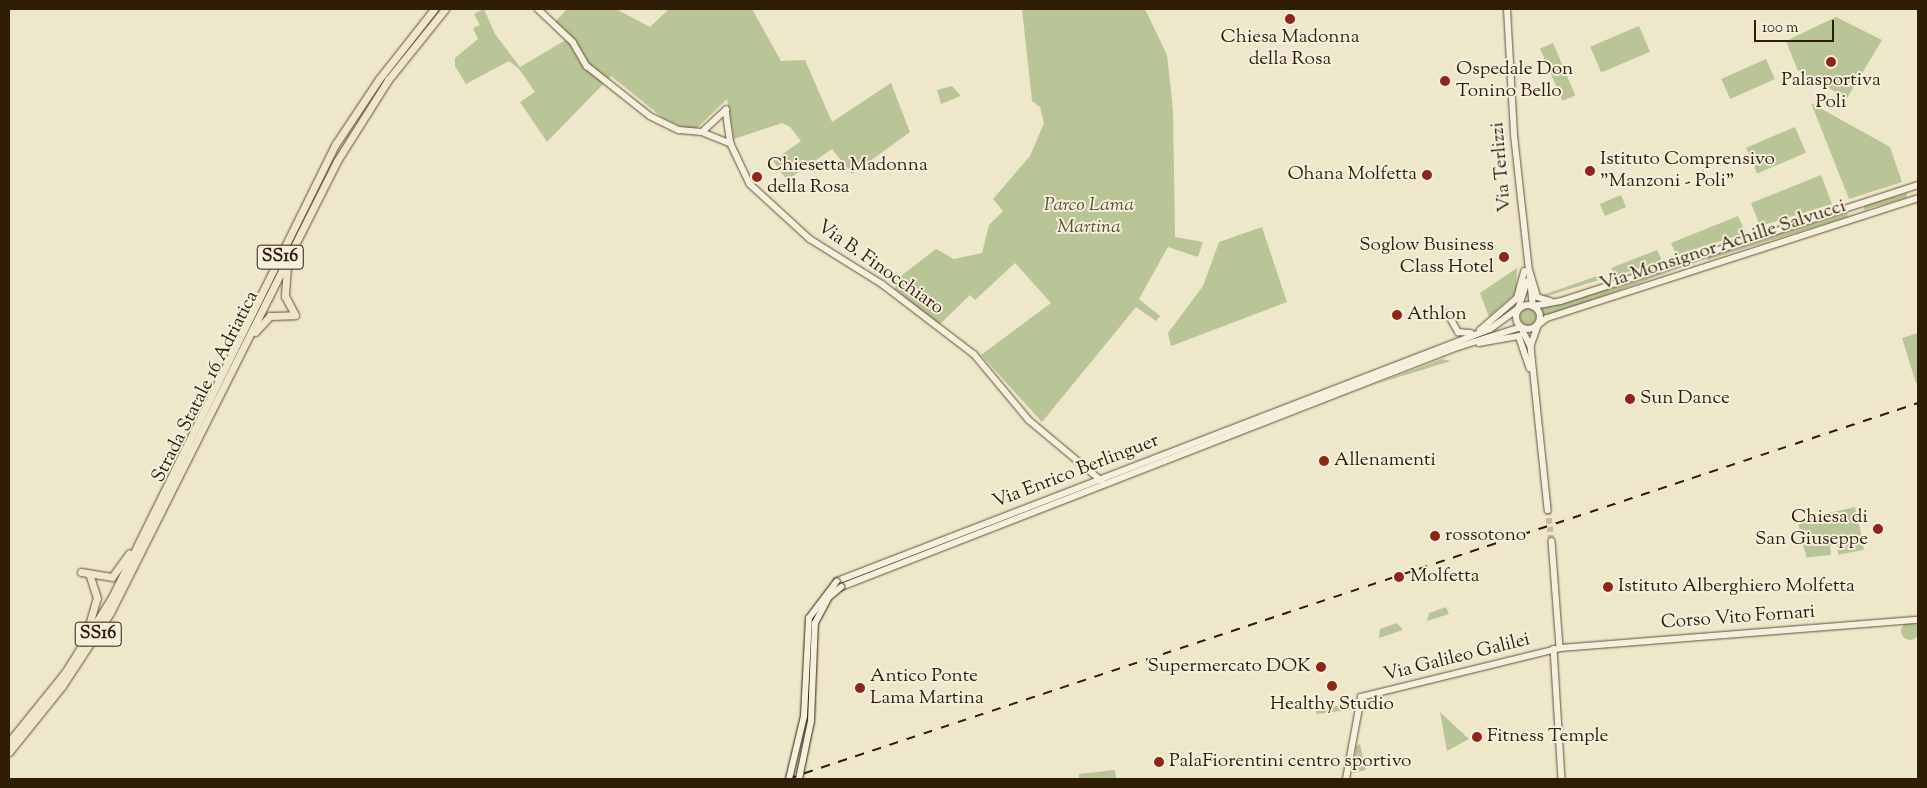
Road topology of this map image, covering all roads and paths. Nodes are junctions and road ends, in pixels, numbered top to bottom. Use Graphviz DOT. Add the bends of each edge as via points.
graph roads {
  1 [pos="434,9"];
  2 [pos="445,9"];
  3 [pos="538,9"];
  4 [pos="1507,9"];
  5 [pos="702,132"];
  6 [pos="731,144"];
  7 [pos="1915,186"];
  8 [pos="1918,198"];
  9 [pos="288,257"];
  10 [pos="1526,262"];
  11 [pos="1528,281"];
  12 [pos="1565,300"];
  13 [pos="1533,306"];
  14 [pos="1518,309"];
  15 [pos="1448,314"];
  16 [pos="1538,325"];
  17 [pos="1520,327"];
  18 [pos="245,344"];
  19 [pos="1531,347"];
  20 [pos="1455,348"];
  21 [pos="1532,371"];
  22 [pos="1096,478"];
  23 [pos="1107,483"];
  24 [pos="1548,510"];
  25 [pos="150,520"];
  26 [pos="1552,541"];
  27 [pos="81,572"];
  28 [pos="90,576"];
  29 [pos="839,584"];
  30 [pos="1918,620"];
  31 [pos="1557,649"];
  32 [pos="77,654"];
  33 [pos="9,742"];
  34 [pos="9,753"];
  35 [pos="789,779"];
  36 [pos="799,779"];
  37 [pos="1345,779"];
  38 [pos="1562,779"];
  1 -- 25 [label="highway, Strada Statale 16 Adriatica / SS16" via="379,78 335,145"];
  2 -- 9 [label="highway, Strada Statale 16 Adriatica / SS16" via="388,80 337,162"];
  3 -- 5 [label="street" via="574,42 587,66 650,116 679,130"];
  4 -- 10 [label="main road, Via Terlizzi"];
  5 -- 6 [label="street"];
  5 -- 6 [label="street, Via B. Finocchiaro" via="726,110"];
  6 -- 22 [label="street, Via B. Finocchiaro" via="750,184 810,240 882,284 981,360 1029,420"];
  7 -- 12 [label="main road, Via Monsignor Achille Salvucci"];
  8 -- 16 [label="main road, Via Monsignor Achille Salvucci" via="1548,318"];
  9 -- 18 [label="highway, Strada Statale 16 Adriatica / SS16"];
  9 -- 18 [label="highway, SS16" via="285,296 295,315 270,316"];
  10 -- 11 [label="main road, Via Terlizzi"];
  10 -- 12 [label="main road, Via Terlizzi" via="1537,297"];
  10 -- 15 [label="main road, Via Terlizzi" via="1517,298 1480,330 1462,334"];
  11 -- 13 [label="main road, Via Terlizzi"];
  11 -- 14 [label="main road, Via Terlizzi"];
  12 -- 13 [label="main road, Via Monsignor Achille Salvucci"];
  13 -- 14 [label="main road"];
  13 -- 16 [label="main road" via="1541,316"];
  14 -- 17 [label="main road" via="1516,316"];
  14 -- 22 [label="main road, Via Enrico Berlinguer" via="1470,337"];
  16 -- 17 [label="main road" via="1530,329"];
  16 -- 19 [label="street"];
  17 -- 19 [label="street"];
  17 -- 20 [label="main road, Via Enrico Berlinguer"];
  18 -- 34 [label="highway, Strada Statale 16 Adriatica / SS16" via="110,613"];
  19 -- 21 [label="street"];
  20 -- 21 [label="street" via="1518,336"];
  20 -- 23 [label="main road, Via Enrico Berlinguer"];
  21 -- 24 [label="street"];
  22 -- 23 [label="street, Via B. Finocchiaro"];
  22 -- 29 [label="main road, Via Enrico Berlinguer"];
  23 -- 29 [label="main road, Via Enrico Berlinguer"];
  25 -- 28 [label="highway" via="116,574 107,578"];
  25 -- 32 [label="highway, Strada Statale 16 Adriatica / SS16"];
  26 -- 31 [label="street"];
  27 -- 28 [label="highway"];
  28 -- 32 [label="highway" via="97,598"];
  29 -- 35 [label="main road, bridge" via="809,618 804,716"];
  29 -- 36 [label="main road, Via Enrico Berlinguer, bridge" via="815,623 811,721"];
  30 -- 31 [label="street, Corso Vito Fornari"];
  31 -- 37 [label="street, Via Galileo Galilei" via="1360,698"];
  31 -- 38 [label="street"];
  32 -- 33 [label="highway, Strada Statale 16 Adriatica / SS16"];
}
